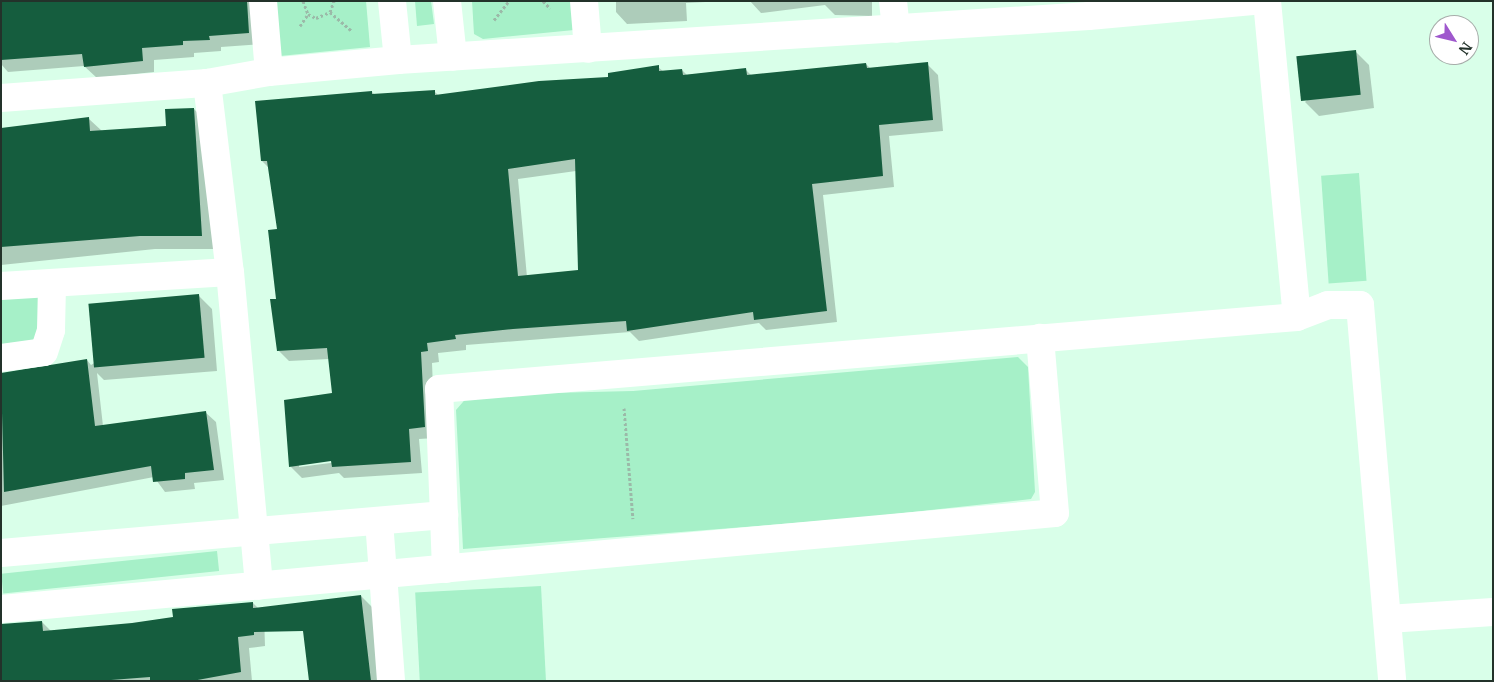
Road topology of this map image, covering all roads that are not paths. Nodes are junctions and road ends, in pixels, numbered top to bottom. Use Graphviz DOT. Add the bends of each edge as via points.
graph roads {
  1 [pos="263,1"];
  2 [pos="392,1"];
  3 [pos="447,1"];
  4 [pos="584,1"];
  5 [pos="893,1"];
  6 [pos="1255,1"];
  7 [pos="1267,1"];
  8 [pos="1088,9"];
  9 [pos="896,29"];
  10 [pos="588,50"];
  11 [pos="453,57"];
  12 [pos="398,60"];
  13 [pos="269,72"];
  14 [pos="207,83"];
  15 [pos="1,98"];
  16 [pos="230,272"];
  17 [pos="52,285"];
  18 [pos="1,286"];
  19 [pos="1297,317"];
  20 [pos="1040,338"];
  21 [pos="1,358"];
  22 [pos="444,515"];
  23 [pos="379,521"];
  24 [pos="256,530"];
  25 [pos="1,553"];
  26 [pos="446,569"];
  27 [pos="384,575"];
  28 [pos="259,586"];
  29 [pos="1,609"];
  30 [pos="1493,612"];
  31 [pos="1388,619"];
  32 [pos="391,681"];
  33 [pos="1392,681"];
  1 -- 13 [label="street"];
  2 -- 12 [label="street"];
  3 -- 11 [label="street"];
  4 -- 10 [label="street"];
  5 -- 9 [label="street"];
  6 -- 8 [label="street"];
  7 -- 19 [label="street"];
  8 -- 9 [label="street"];
  9 -- 10 [label="street"];
  10 -- 11 [label="street"];
  11 -- 12 [label="street"];
  12 -- 13 [label="street"];
  13 -- 14 [label="street"];
  14 -- 15 [label="street"];
  14 -- 16 [label="street"];
  16 -- 17 [label="street"];
  16 -- 24 [label="street"];
  17 -- 18 [label="street"];
  17 -- 21 [label="street" via="51,330 44,352"];
  19 -- 20 [label="street"];
  19 -- 31 [label="street" via="1328,305 1360,304"];
  20 -- 22 [label="street" via="439,389"];
  20 -- 26 [label="street" via="1055,513"];
  22 -- 23 [label="street"];
  22 -- 26 [label="street"];
  23 -- 24 [label="street"];
  23 -- 27 [label="street"];
  24 -- 25 [label="street"];
  24 -- 28 [label="street"];
  26 -- 27 [label="street"];
  27 -- 28 [label="street"];
  27 -- 32 [label="street"];
  28 -- 29 [label="street"];
  30 -- 31 [label="street"];
  31 -- 33 [label="street"];
}
